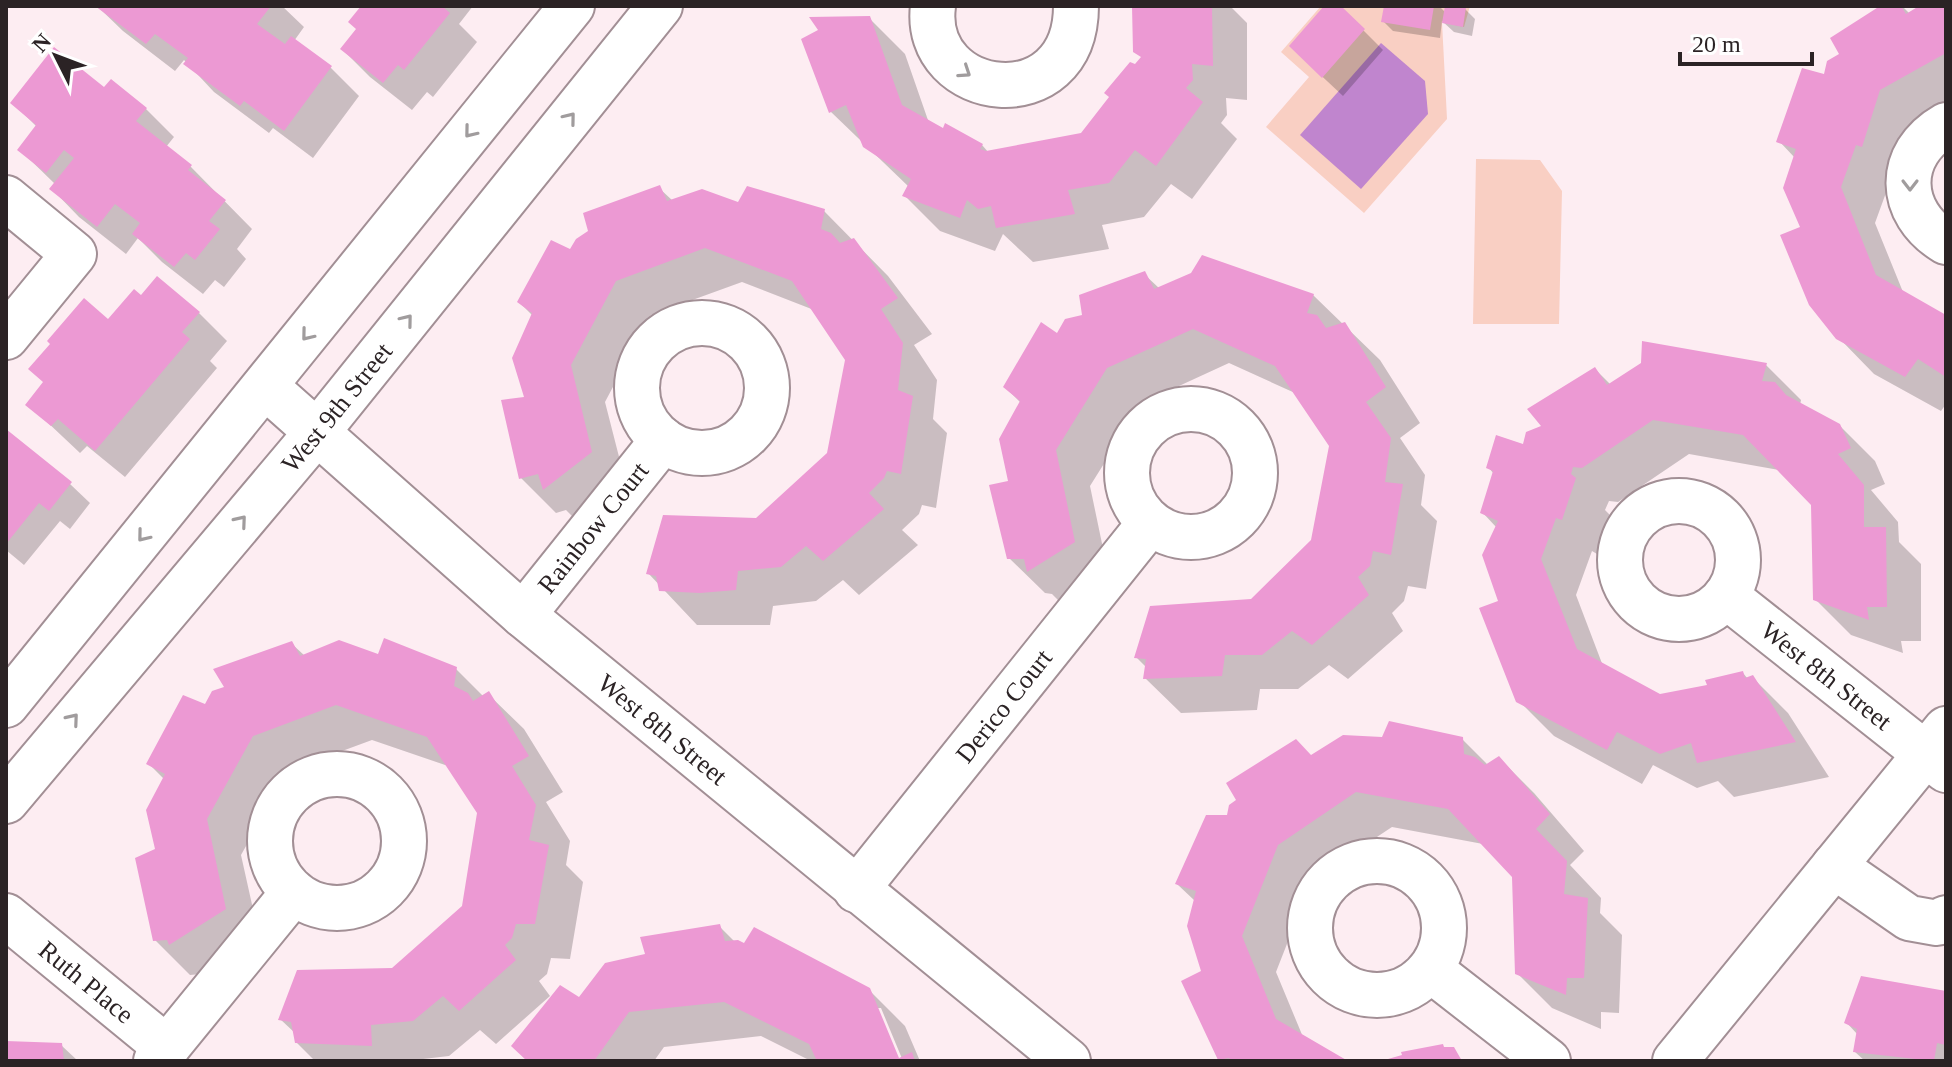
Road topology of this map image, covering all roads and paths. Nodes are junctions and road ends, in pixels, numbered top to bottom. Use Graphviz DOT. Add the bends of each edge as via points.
graph roads {
  1 [pos="572,6"];
  2 [pos="660,6"];
  3 [pos="933,6"];
  4 [pos="1076,6"];
  5 [pos="1946,125"];
  6 [pos="6,198"];
  7 [pos="1946,242"];
  8 [pos="6,337"];
  9 [pos="266,387"];
  10 [pos="318,431"];
  11 [pos="663,440"];
  12 [pos="1150,523"];
  13 [pos="1726,596"];
  14 [pos="523,615"];
  15 [pos="6,705"];
  16 [pos="1939,751"];
  17 [pos="15,772"];
  18 [pos="1834,866"];
  19 [pos="856,890"];
  20 [pos="293,893"];
  21 [pos="6,916"];
  22 [pos="1946,918"];
  23 [pos="1431,970"];
  24 [pos="161,1054"];
  25 [pos="1066,1061"];
  26 [pos="1548,1061"];
  27 [pos="1675,1061"];
  1 -- 9 [label="street, one-way"];
  10 -- 2 [label="street, West 9th Street, one-way"];
  3 -- 4 [label="street, one-way" via="937,40 949,60 967,76 1012,86 1035,80 1069,48"];
  5 -- 7 [label="street, one-way" via="1914,155 1908,176 1917,217"];
  6 -- 8 [label="street" via="74,254"];
  9 -- 10 [label="street, West 8th Street"];
  9 -- 15 [label="street, one-way"];
  10 -- 14 [label="street, West 8th Street"];
  17 -- 10 [label="street, West 9th Street, one-way"];
  11 -- 14 [label="street, Rainbow Court"];
  12 -- 19 [label="street, Derico Court"];
  13 -- 16 [label="street, West 8th Street"];
  14 -- 19 [label="street, West 8th Street"];
  16 -- 18 [label="street, West 8th Street"];
  18 -- 22 [label="street" via="1909,918 1937,923"];
  18 -- 27 [label="street, West 8th Street"];
  19 -- 25 [label="street, West 8th Street"];
  20 -- 24 [label="street, Ruth Place"];
  21 -- 24 [label="street, Ruth Place"];
  23 -- 26 [label="street"];
}
